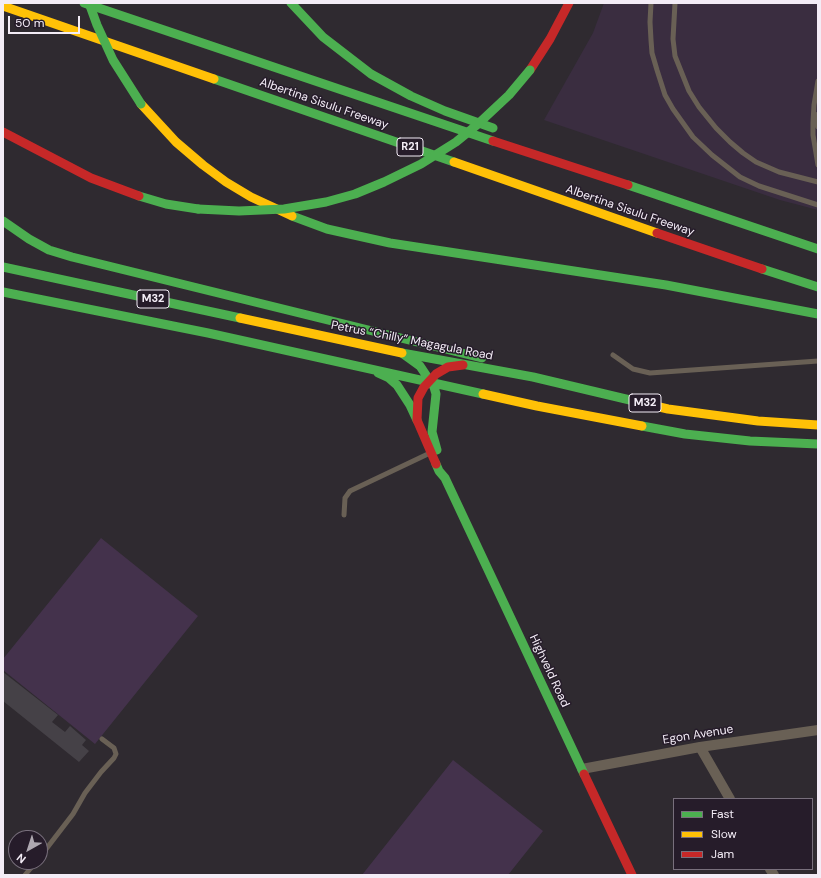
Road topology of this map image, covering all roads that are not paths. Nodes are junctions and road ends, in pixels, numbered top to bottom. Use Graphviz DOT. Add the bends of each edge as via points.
graph roads {
  1 [pos="84,3"];
  2 [pos="89,3"];
  3 [pos="291,3"];
  4 [pos="569,3"];
  5 [pos="651,3"];
  6 [pos="675,3"];
  7 [pos="3,6"];
  8 [pos="818,81"];
  9 [pos="814,106"];
  10 [pos="818,127"];
  11 [pos="3,132"];
  12 [pos="503,132"];
  13 [pos="590,162"];
  14 [pos="818,165"];
  15 [pos="612,180"];
  16 [pos="818,182"];
  17 [pos="818,205"];
  18 [pos="3,221"];
  19 [pos="818,249"];
  20 [pos="3,267"];
  21 [pos="818,287"];
  22 [pos="3,292"];
  23 [pos="818,314"];
  24 [pos="402,353"];
  25 [pos="613,355"];
  26 [pos="818,361"];
  27 [pos="469,365"];
  28 [pos="368,367"];
  29 [pos="533,377"];
  30 [pos="429,380"];
  31 [pos="417,420"];
  32 [pos="818,425"];
  33 [pos="818,444"];
  34 [pos="431,453"];
  35 [pos="445,478"];
  36 [pos="344,515"];
  37 [pos="818,730"];
  38 [pos="102,739"];
  39 [pos="700,748"];
  40 [pos="582,769"];
  41 [pos="729,798"];
  42 [pos="48,847"];
  43 [pos="632,875"];
  1 -- 15 [label="main road, Albertina Sisulu Freeway"];
  2 -- 23 [label="main road, bridge" via="113,60 141,104 176,142 226,182 300,220 354,236 666,285"];
  3 -- 12 [label="main road" via="323,37 392,87 428,104"];
  4 -- 11 [label="main road, bridge" via="530,70 509,95 456,142 421,164 384,182 326,202 284,209 239,211 166,204 130,194 72,169"];
  5 -- 17 [label="lane" via="651,40 657,70 665,95 692,137 740,177 759,186"];
  6 -- 16 [label="lane" via="675,56 689,91 699,107 730,142 756,162 779,172"];
  7 -- 21 [label="main road, Albertina Sisulu Freeway / R21"];
  8 -- 9 [label="lane"];
  9 -- 10 [label="lane"];
  9 -- 14 [label="lane" via="813,135"];
  13 -- 15 [label="main road"];
  15 -- 19 [label="main road, Albertina Sisulu Freeway"];
  18 -- 29 [label="main road" via="49,250 72,257 502,363"];
  20 -- 24 [label="main road, Petrus “Chilly” Magagula Road / M32"];
  22 -- 28 [label="main road, M32"];
  24 -- 27 [label="main road, Petrus “Chilly” Magagula Road / M32"];
  24 -- 30 [label="main road, Highveld Road" via="420,366"];
  25 -- 26 [label="lane" via="633,369 650,373"];
  27 -- 29 [label="main road, Petrus “Chilly” Magagula Road / M32"];
  27 -- 30 [label="main road, Highveld Road" via="448,367"];
  28 -- 30 [label="main road, M32"];
  28 -- 31 [label="main road" via="397,385"];
  29 -- 32 [label="main road, Petrus “Chilly” Magagula Road / M32" via="682,411 758,421"];
  30 -- 31 [label="main road, Highveld Road" via="418,398"];
  30 -- 33 [label="main road, M32" via="537,406 685,434"];
  30 -- 35 [label="main road, Highveld Road" via="436,394 432,432 444,467"];
  31 -- 34 [label="main road, Highveld Road"];
  34 -- 35 [label="main road, Highveld Road"];
  34 -- 36 [label="lane" via="350,491 345,498"];
  35 -- 40 [label="main road, Highveld Road"];
  37 -- 39 [label="street, Egon Avenue"];
  38 -- 42 [label="lane" via="114,748 114,758 85,793 73,814"];
  39 -- 40 [label="street, Egon Avenue"];
  39 -- 41 [label="street"];
  40 -- 43 [label="main road, Highveld Road"];
}
